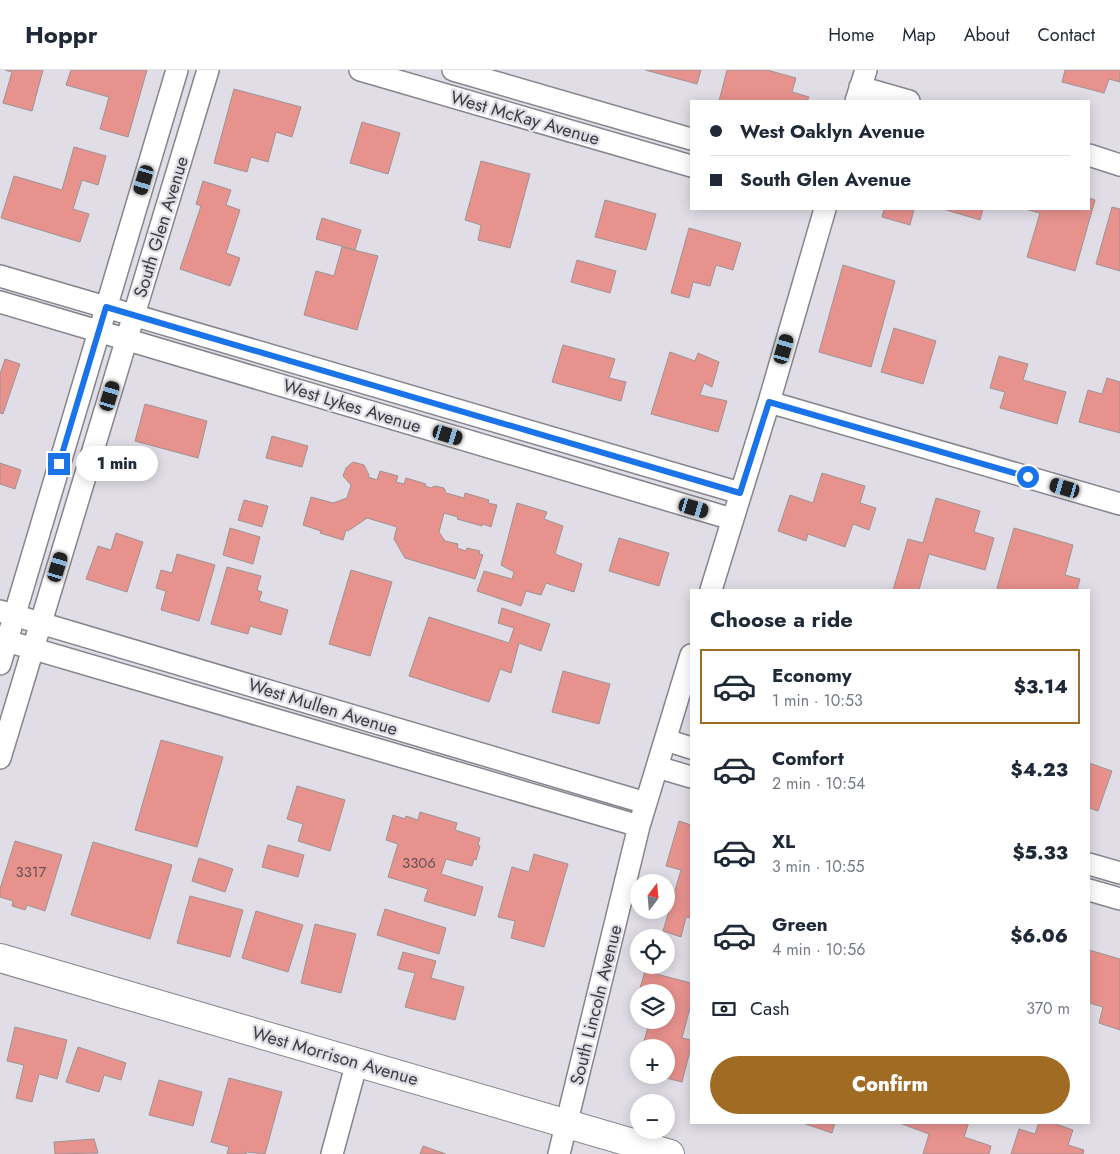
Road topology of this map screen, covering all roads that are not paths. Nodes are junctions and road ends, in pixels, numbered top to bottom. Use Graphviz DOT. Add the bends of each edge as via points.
graph roads {
  1 [pos="177,70"];
  2 [pos="208,70"];
  3 [pos="360,70"];
  4 [pos="452,70"];
  5 [pos="861,86"];
  6 [pos="525,91"];
  7 [pos="906,100"];
  8 [pos="518,116"];
  9 [pos="690,139"];
  10 [pos="1090,155"];
  11 [pos="1120,165"];
  12 [pos="690,166"];
  13 [pos="825,210"];
  14 [pos="0,276"];
  15 [pos="0,302"];
  16 [pos="106,307"];
  17 [pos="134,316"];
  18 [pos="99,331"];
  19 [pos="127,339"];
  20 [pos="769,402"];
  21 [pos="740,493"];
  22 [pos="1120,504"];
  23 [pos="732,519"];
  24 [pos="711,589"];
  25 [pos="7,614"];
  26 [pos="41,624"];
  27 [pos="3,640"];
  28 [pos="34,648"];
  29 [pos="690,658"];
  30 [pos="0,664"];
  31 [pos="666,740"];
  32 [pos="690,748"];
  33 [pos="0,758"];
  34 [pos="657,768"];
  35 [pos="690,777"];
  36 [pos="646,803"];
  37 [pos="639,826"];
  38 [pos="1090,864"];
  39 [pos="1120,873"];
  40 [pos="1090,890"];
  41 [pos="1120,899"];
  42 [pos="0,958"];
  43 [pos="357,1062"];
  44 [pos="567,1124"];
  45 [pos="332,1154"];
  46 [pos="559,1154"];
  47 [pos="670,1154"];
  1 -- 16 [label="street, South Glen Avenue"];
  2 -- 17 [label="street, South Glen Avenue"];
  3 -- 8 [label="street, West McKay Avenue"];
  4 -- 6 [label="street, West McKay Avenue"];
  5 -- 7 [label="street"];
  6 -- 8 [label="street"];
  6 -- 9 [label="street, West McKay Avenue"];
  8 -- 12 [label="street, West McKay Avenue"];
  10 -- 11 [label="street"];
  13 -- 20 [label="street"];
  14 -- 16 [label="street, West Lykes Avenue"];
  15 -- 18 [label="street, West Lykes Avenue"];
  16 -- 17 [label="street, West Lykes Avenue"];
  16 -- 18 [label="street, South Glen Avenue"];
  17 -- 19 [label="street, South Glen Avenue"];
  17 -- 21 [label="street, West Lykes Avenue"];
  18 -- 19 [label="street, West Lykes Avenue"];
  18 -- 25 [label="street, South Glen Avenue"];
  19 -- 23 [label="street, West Lykes Avenue"];
  19 -- 26 [label="street, South Glen Avenue"];
  20 -- 21 [label="street"];
  20 -- 22 [label="street"];
  21 -- 23 [label="street"];
  23 -- 24 [label="street"];
  25 -- 26 [label="street, West Mullen Avenue"];
  25 -- 27 [label="street, South Glen Avenue"];
  26 -- 28 [label="street, South Glen Avenue"];
  26 -- 36 [label="street, West Mullen Avenue"];
  27 -- 28 [label="street, West Mullen Avenue"];
  27 -- 30 [label="street, South Glen Avenue"];
  28 -- 33 [label="street, South Glen Avenue"];
  28 -- 37 [label="street, West Mullen Avenue"];
  29 -- 31 [label="street, South Lincoln Avenue"];
  31 -- 32 [label="street"];
  31 -- 34 [label="street, South Lincoln Avenue"];
  34 -- 35 [label="street"];
  34 -- 36 [label="street, South Lincoln Avenue"];
  36 -- 37 [label="street, South Lincoln Avenue"];
  37 -- 44 [label="street, South Lincoln Avenue"];
  38 -- 39 [label="street"];
  40 -- 41 [label="street"];
  42 -- 43 [label="street, West Morrison Avenue"];
  43 -- 44 [label="street, West Morrison Avenue"];
  43 -- 45 [label="street"];
  44 -- 46 [label="street, South Lincoln Avenue"];
  44 -- 47 [label="street, West Morrison Avenue"];
}
